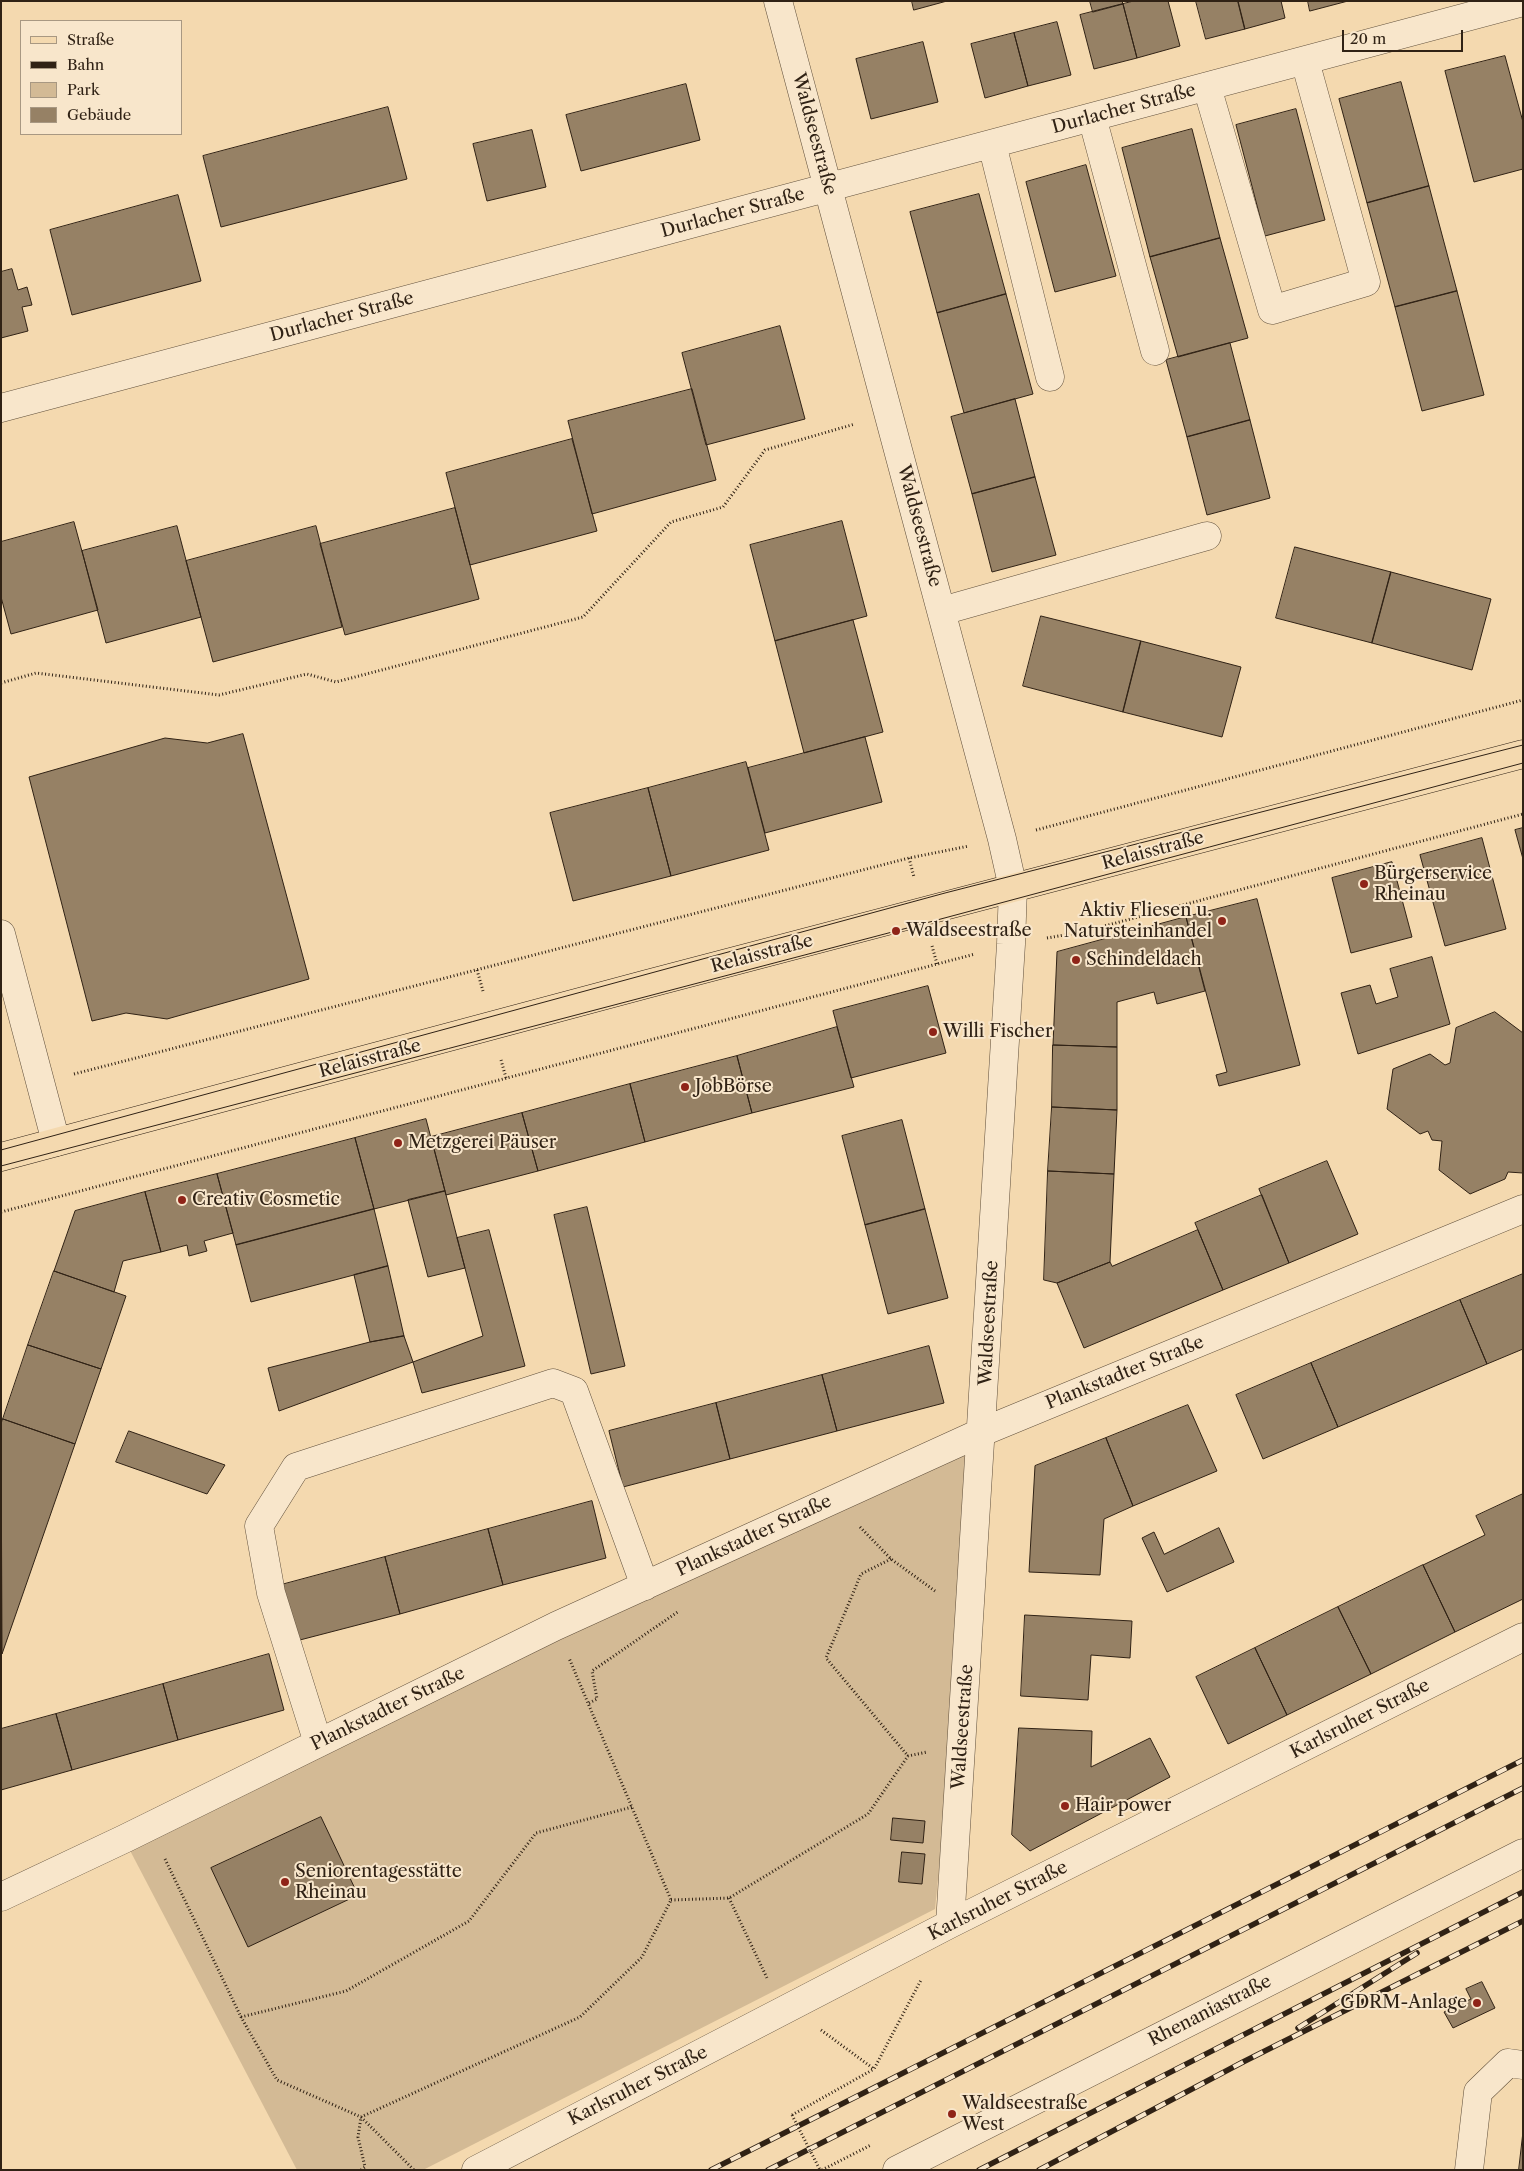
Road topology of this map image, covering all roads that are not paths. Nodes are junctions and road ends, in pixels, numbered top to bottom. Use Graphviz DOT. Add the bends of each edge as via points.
graph roads {
  1 [pos="778,1"];
  2 [pos="1523,2"];
  3 [pos="1305,60"];
  4 [pos="1207,87"];
  5 [pos="1092,117"];
  6 [pos="992,144"];
  7 [pos="828,188"];
  8 [pos="1155,351"];
  9 [pos="1050,377"];
  10 [pos="1,408"];
  11 [pos="1207,536"];
  12 [pos="942,611"];
  13 [pos="1523,754"];
  14 [pos="1013,888"];
  15 [pos="1,934"];
  16 [pos="56,1142"];
  17 [pos="1,1157"];
  18 [pos="1523,1209"];
  19 [pos="982,1432"];
  20 [pos="645,1586"];
  21 [pos="1523,1637"];
  22 [pos="318,1743"];
  23 [pos="1523,1853"];
  24 [pos="1,1896"];
  25 [pos="950,1924"];
  26 [pos="1523,2064"];
  27 [pos="476,2170"];
  28 [pos="897,2170"];
  29 [pos="1469,2170"];
  1 -- 7 [label="street, Waldseestraße"];
  2 -- 3 [label="street, Durlacher Straße"];
  3 -- 4 [label="street, Durlacher Straße"];
  3 -- 4 [label="street" via="1366,282 1272,310"];
  4 -- 5 [label="street, Durlacher Straße"];
  5 -- 6 [label="street, Durlacher Straße"];
  5 -- 8 [label="street"];
  6 -- 7 [label="street, Durlacher Straße"];
  6 -- 9 [label="street"];
  7 -- 10 [label="street, Durlacher Straße"];
  7 -- 12 [label="street, Waldseestraße"];
  11 -- 12 [label="street"];
  12 -- 14 [label="street, Waldseestraße"];
  13 -- 14 [label="main road, Relaisstraße"];
  14 -- 16 [label="main road, Relaisstraße"];
  14 -- 19 [label="street, Waldseestraße"];
  15 -- 16 [label="street"];
  16 -- 17 [label="main road, Relaisstraße"];
  18 -- 19 [label="street, Plankstadter Straße"];
  19 -- 20 [label="street, Plankstadter Straße"];
  19 -- 25 [label="street, Waldseestraße"];
  20 -- 22 [label="street, Plankstadter Straße"];
  20 -- 22 [label="street" via="574,1391 553,1383 296,1466 259,1526 271,1593"];
  21 -- 25 [label="street, Karlsruher Straße"];
  22 -- 24 [label="street, Plankstadter Straße"];
  23 -- 28 [label="street, Rhenaniastraße"];
  25 -- 27 [label="street, Karlsruher Straße"];
  26 -- 29 [label="street" via="1508,2063 1478,2092"];
}
